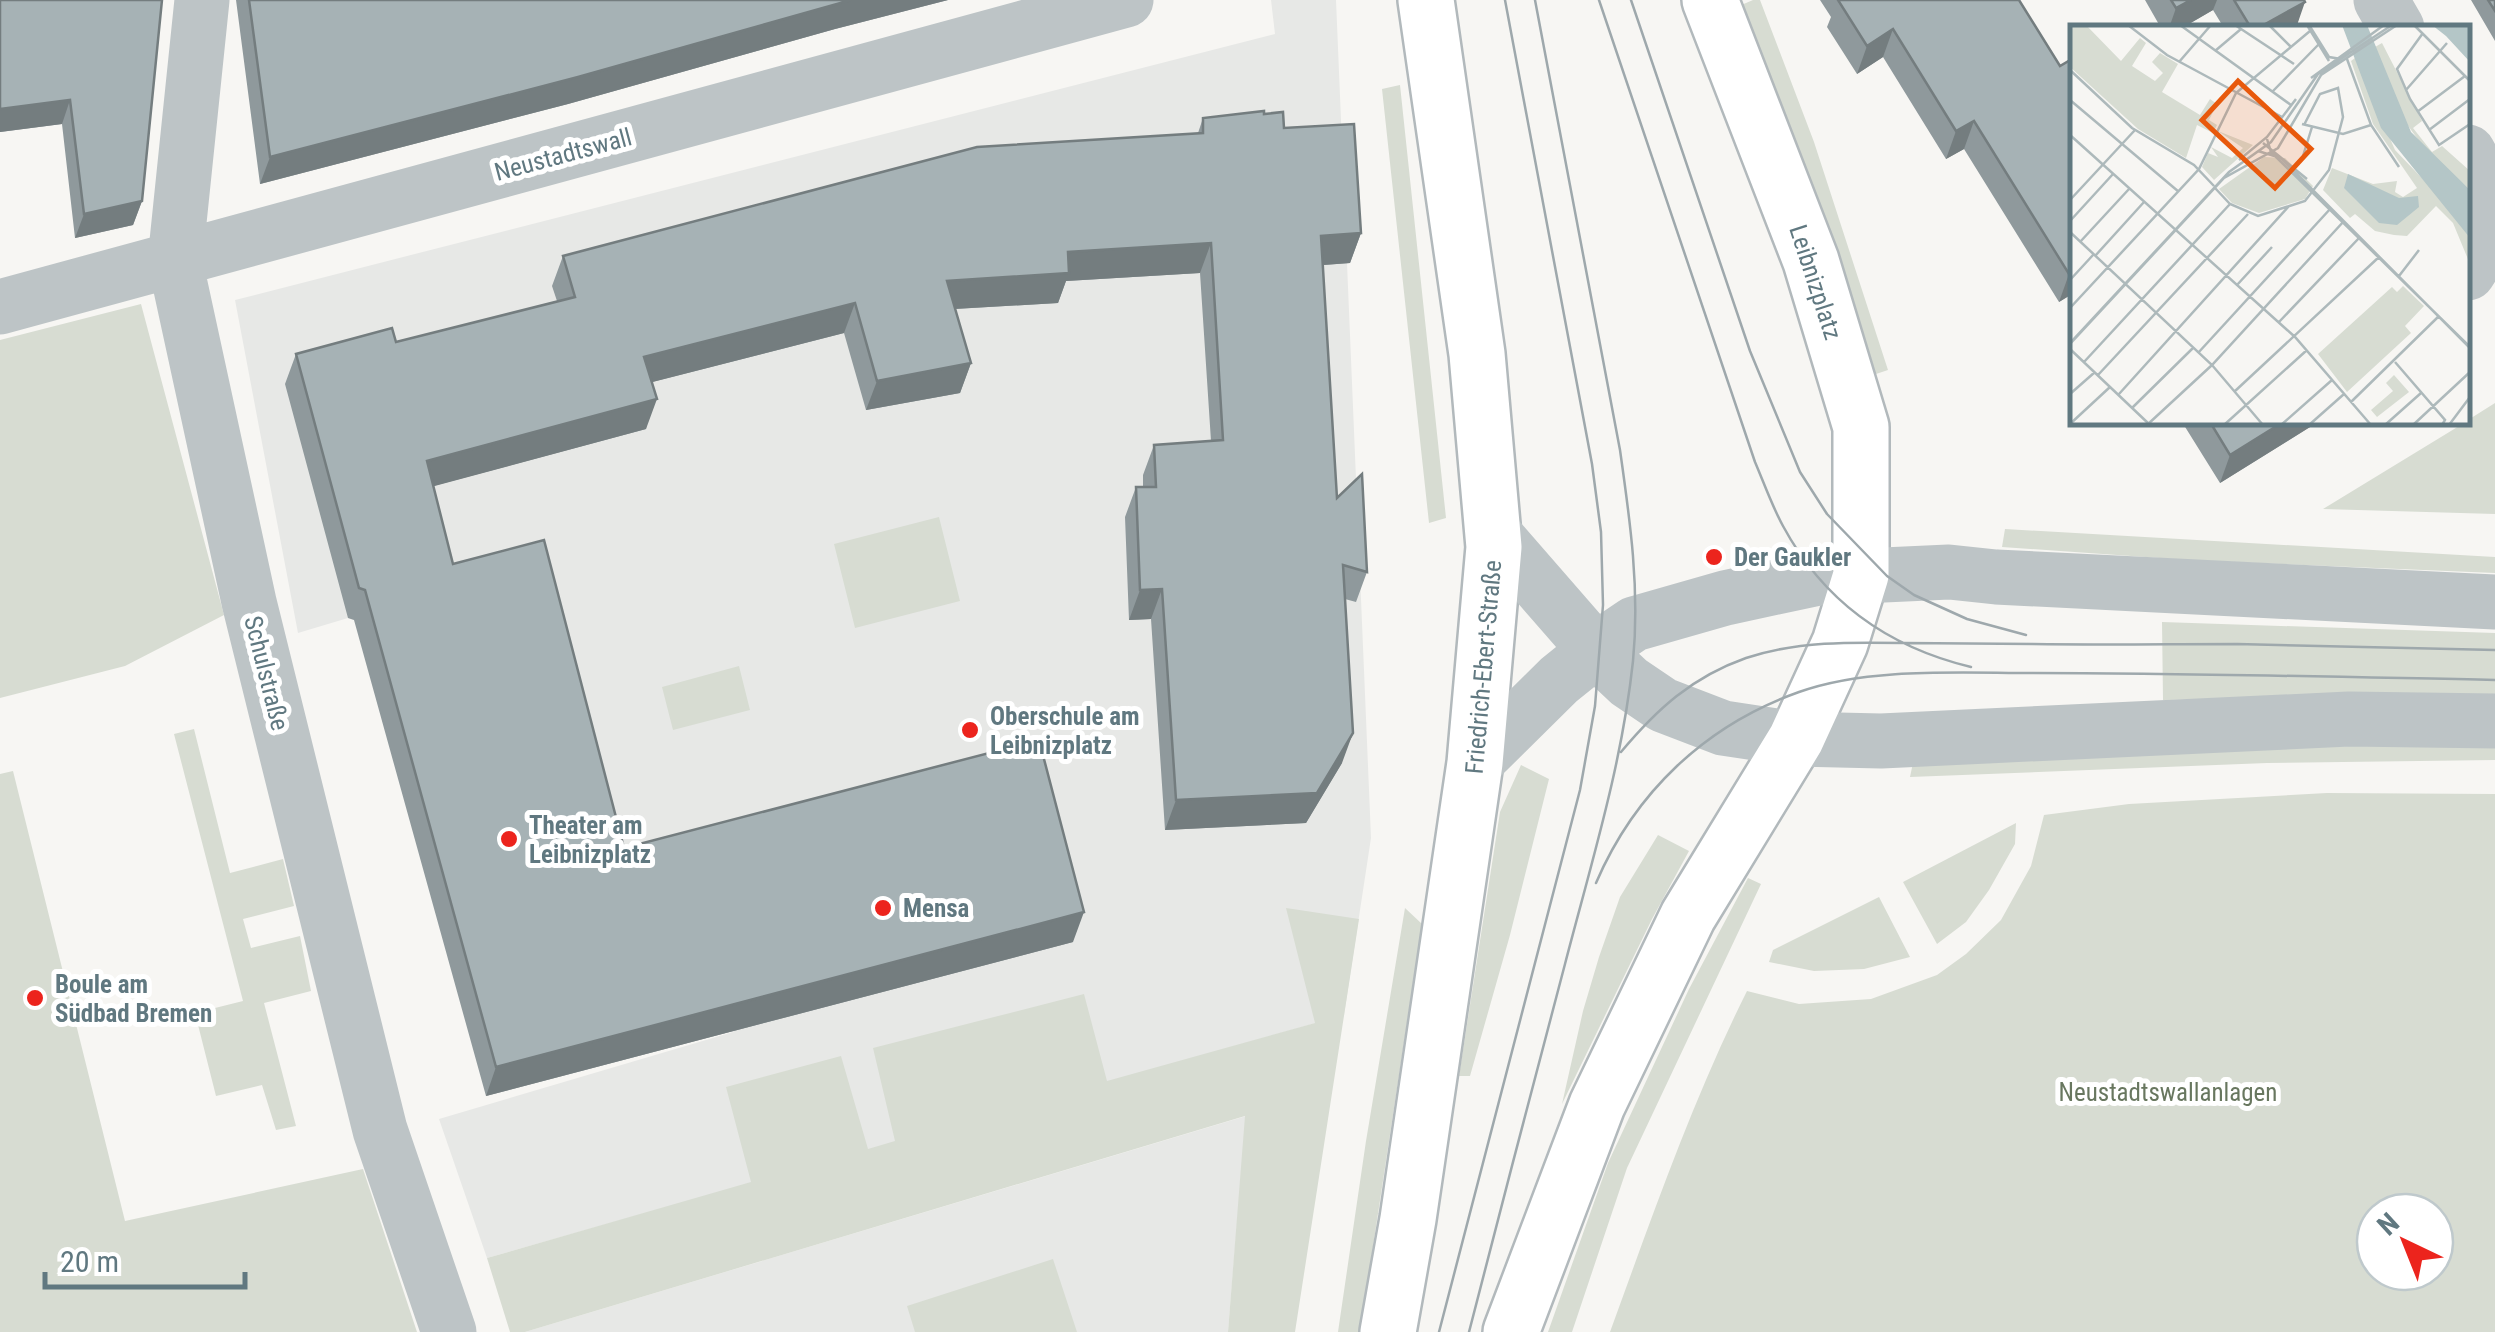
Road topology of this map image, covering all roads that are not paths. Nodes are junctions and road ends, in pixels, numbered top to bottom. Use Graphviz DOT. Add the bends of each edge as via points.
graph roads {
  1 [pos="202,0"];
  2 [pos="1126,0"];
  3 [pos="1426,0"];
  4 [pos="1710,0"];
  5 [pos="2382,0"];
  6 [pos="2395,25"];
  7 [pos="2470,156"];
  8 [pos="175,260"];
  9 [pos="2470,270"];
  10 [pos="0,307"];
  11 [pos="1494,534"];
  12 [pos="1861,576"];
  13 [pos="2495,602"];
  14 [pos="1596,652"];
  15 [pos="2495,721"];
  16 [pos="1796,739"];
  17 [pos="1474,763"];
  18 [pos="449,1332"];
  19 [pos="1388,1332"];
  20 [pos="1512,1332"];
  1 -- 8 [label="street, Schulstraße"];
  2 -- 8 [label="street, Neustadtswall"];
  3 -- 11 [label="main road, Friedrich-Ebert-Straße" via="1477,354"];
  4 -- 12 [label="main road, Leibnizplatz" via="1811,261 1861,427"];
  5 -- 6 [label="street"];
  7 -- 9 [label="street" via="2487,187 2491,237"];
  8 -- 10 [label="street, Neustadtswall"];
  8 -- 18 [label="street, Schulstraße" via="249,602 380,1130"];
  11 -- 14 [label="street"];
  11 -- 17 [label="main road, Friedrich-Ebert-Straße"];
  12 -- 13 [label="street" via="1949,572"];
  12 -- 14 [label="street" via="1724,598 1634,624"];
  12 -- 16 [label="main road, Leibnizplatz" via="1840,643"];
  14 -- 16 [label="street" via="1663,705 1724,728"];
  14 -- 17 [label="street"];
  15 -- 16 [label="street" via="2350,719 1881,742"];
  16 -- 20 [label="main road" via="1688,916 1638,1019 1597,1105"];
  17 -- 19 [label="main road, Friedrich-Ebert-Straße"];
}
